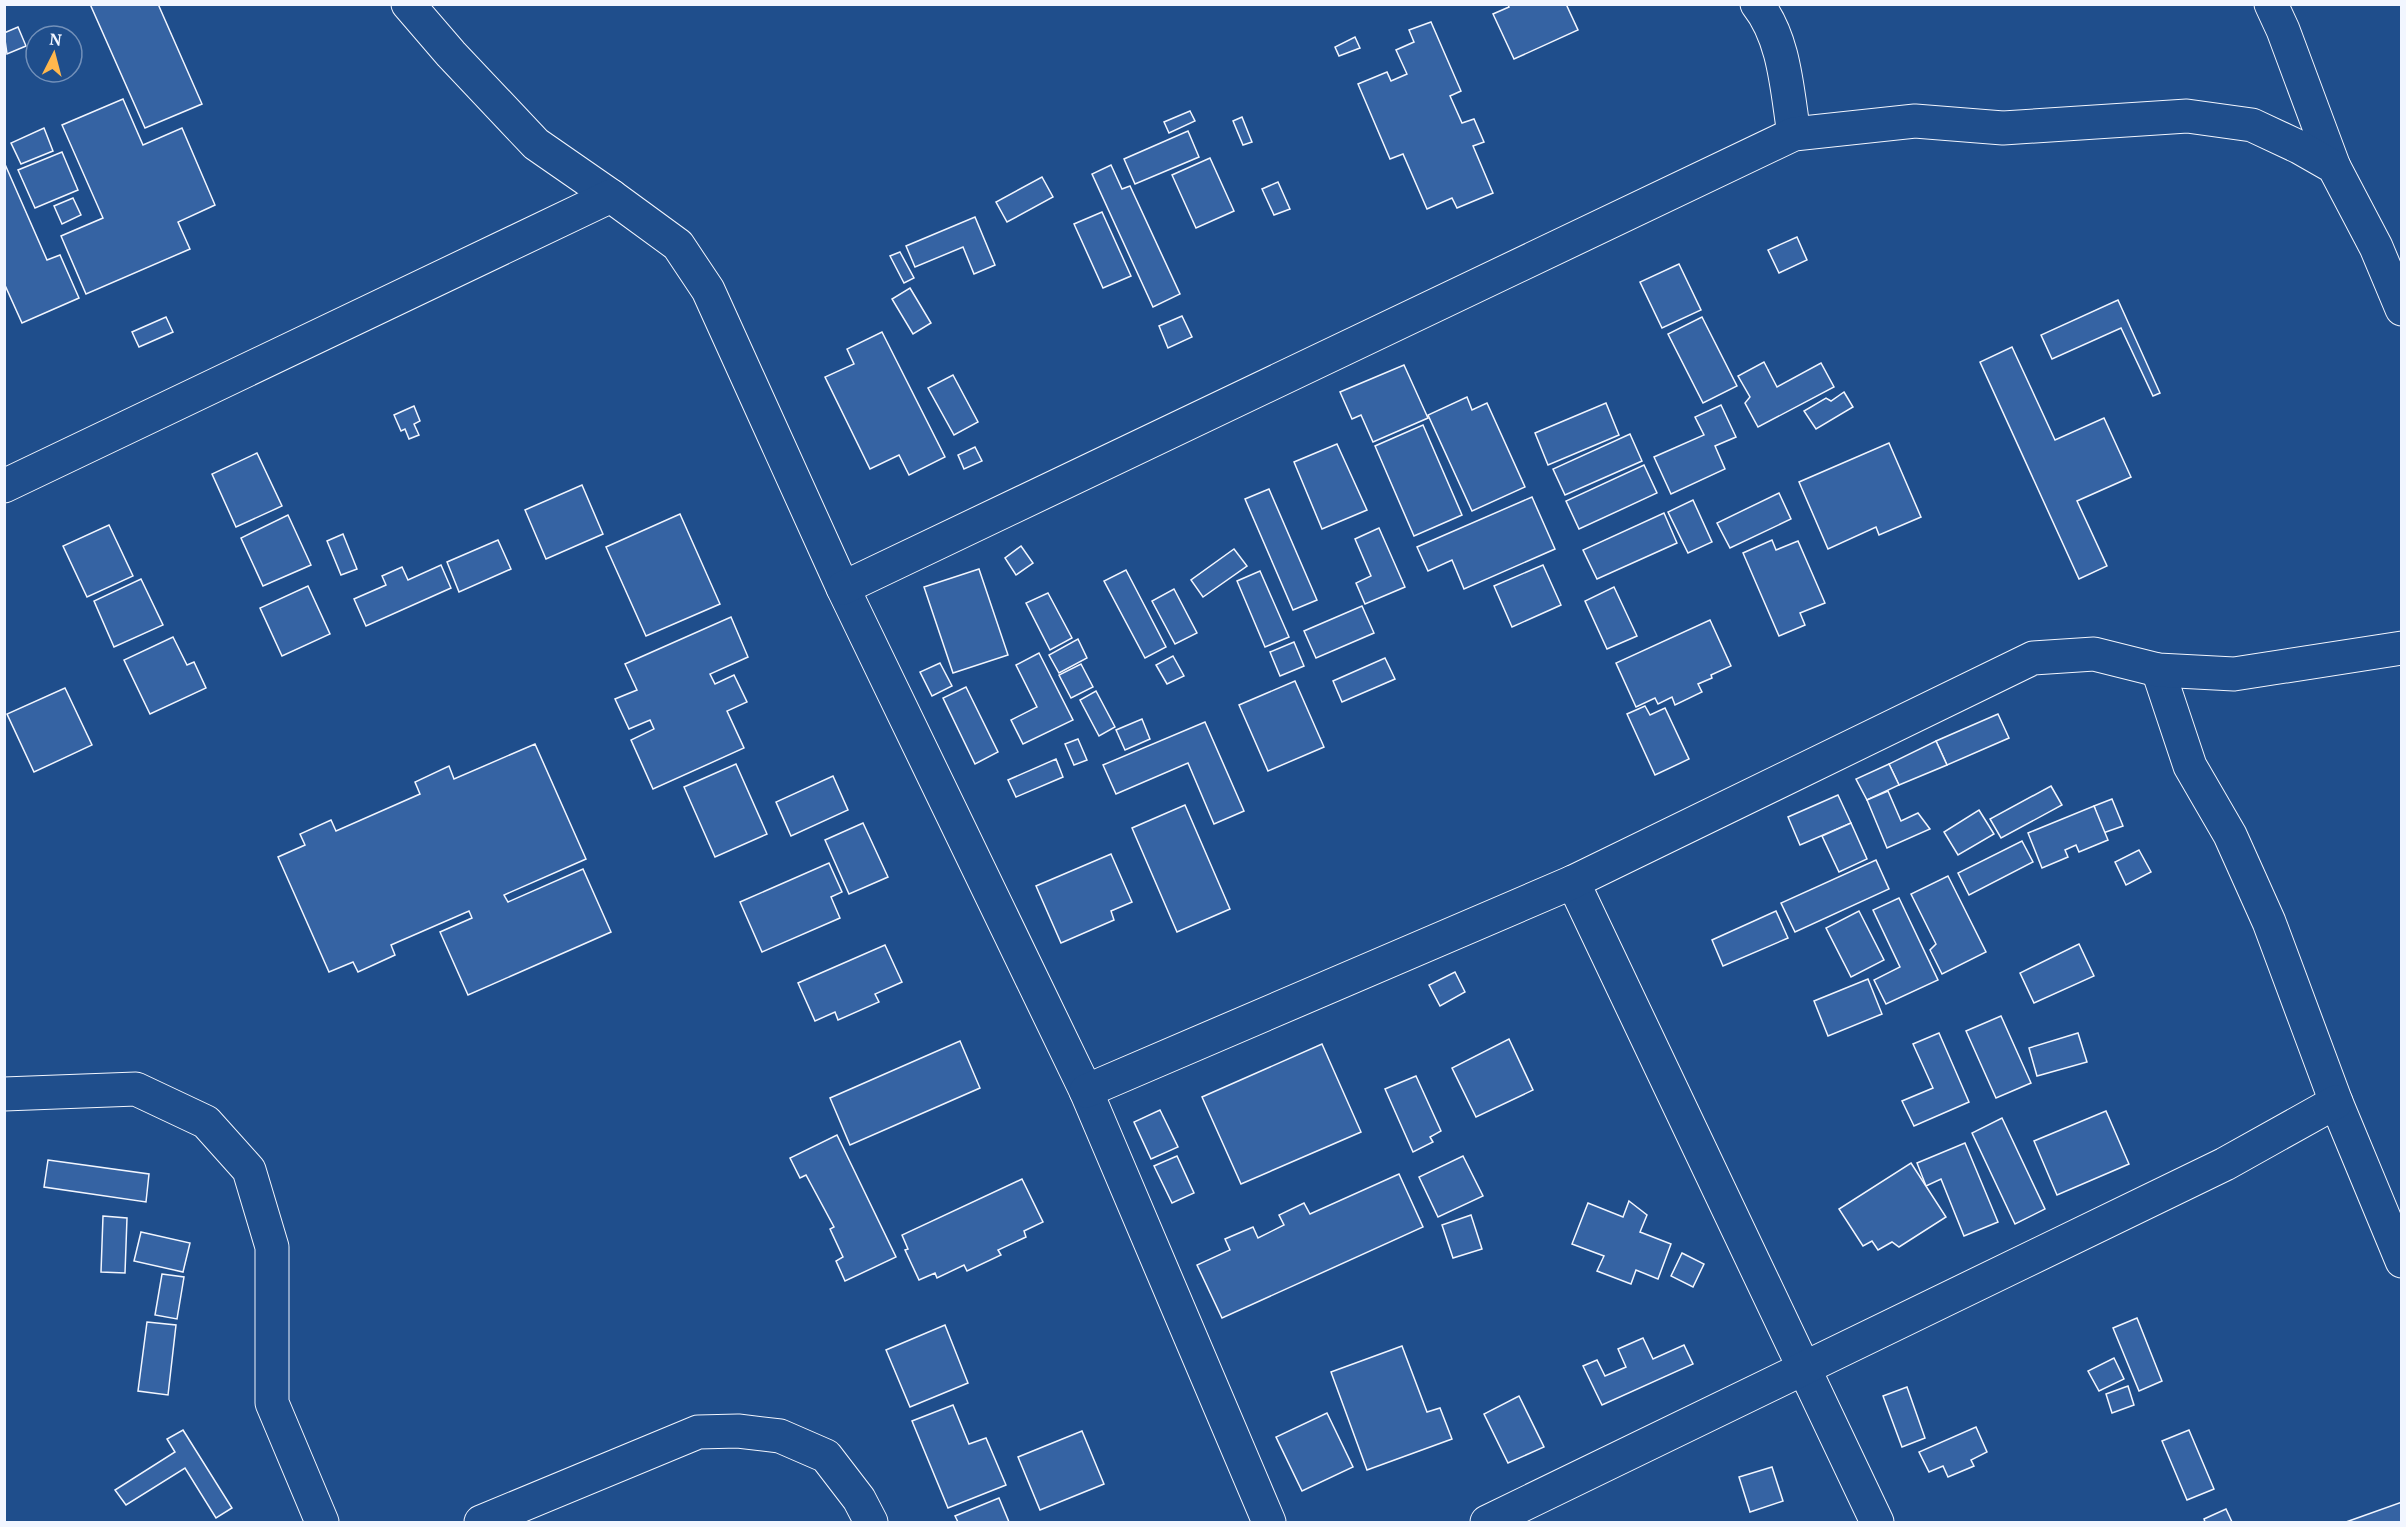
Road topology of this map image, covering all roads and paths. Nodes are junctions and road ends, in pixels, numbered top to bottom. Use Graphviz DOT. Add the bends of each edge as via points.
graph roads {
  1 [pos="408,4"];
  2 [pos="1757,4"];
  3 [pos="2271,4"];
  4 [pos="1794,134"];
  5 [pos="2334,167"];
  6 [pos="611,196"];
  7 [pos="2402,309"];
  8 [pos="4,486"];
  9 [pos="843,588"];
  10 [pos="2402,648"];
  11 [pos="2158,670"];
  12 [pos="1573,882"];
  13 [pos="1086,1091"];
  14 [pos="4,1094"];
  15 [pos="2336,1102"];
  16 [pos="2402,1262"];
  17 [pos="1804,1370"];
  18 [pos="322,1522"];
  19 [pos="481,1522"];
  20 [pos="871,1522"];
  21 [pos="1269,1522"];
  22 [pos="1487,1522"];
  23 [pos="1877,1522"];
  1 -- 6 [label="street" via="536,144"];
  2 -- 4 [label="street" via="1783,62"];
  3 -- 5 [label="street"];
  4 -- 5 [label="street" via="1915,121 2003,128 2187,116 2252,125"];
  4 -- 9 [label="street"];
  5 -- 7 [label="street" via="2376,247"];
  6 -- 8 [label="street"];
  6 -- 9 [label="street" via="678,245 708,290"];
  9 -- 13 [label="street"];
  10 -- 11 [label="street" via="2234,674"];
  11 -- 12 [label="street" via="2094,654 2034,658"];
  11 -- 15 [label="street" via="2190,765 2230,835 2269,922"];
  12 -- 13 [label="street"];
  12 -- 17 [label="street"];
  13 -- 21 [label="street"];
  14 -- 18 [label="street" via="136,1089 206,1122 249,1170 272,1247 272,1404"];
  15 -- 16 [label="street"];
  15 -- 17 [label="street" via="2225,1164"];
  17 -- 22 [label="street"];
  17 -- 23 [label="street"];
  19 -- 20 [label="street" via="698,1432 738,1431 780,1436 826,1456 859,1499"];
}
